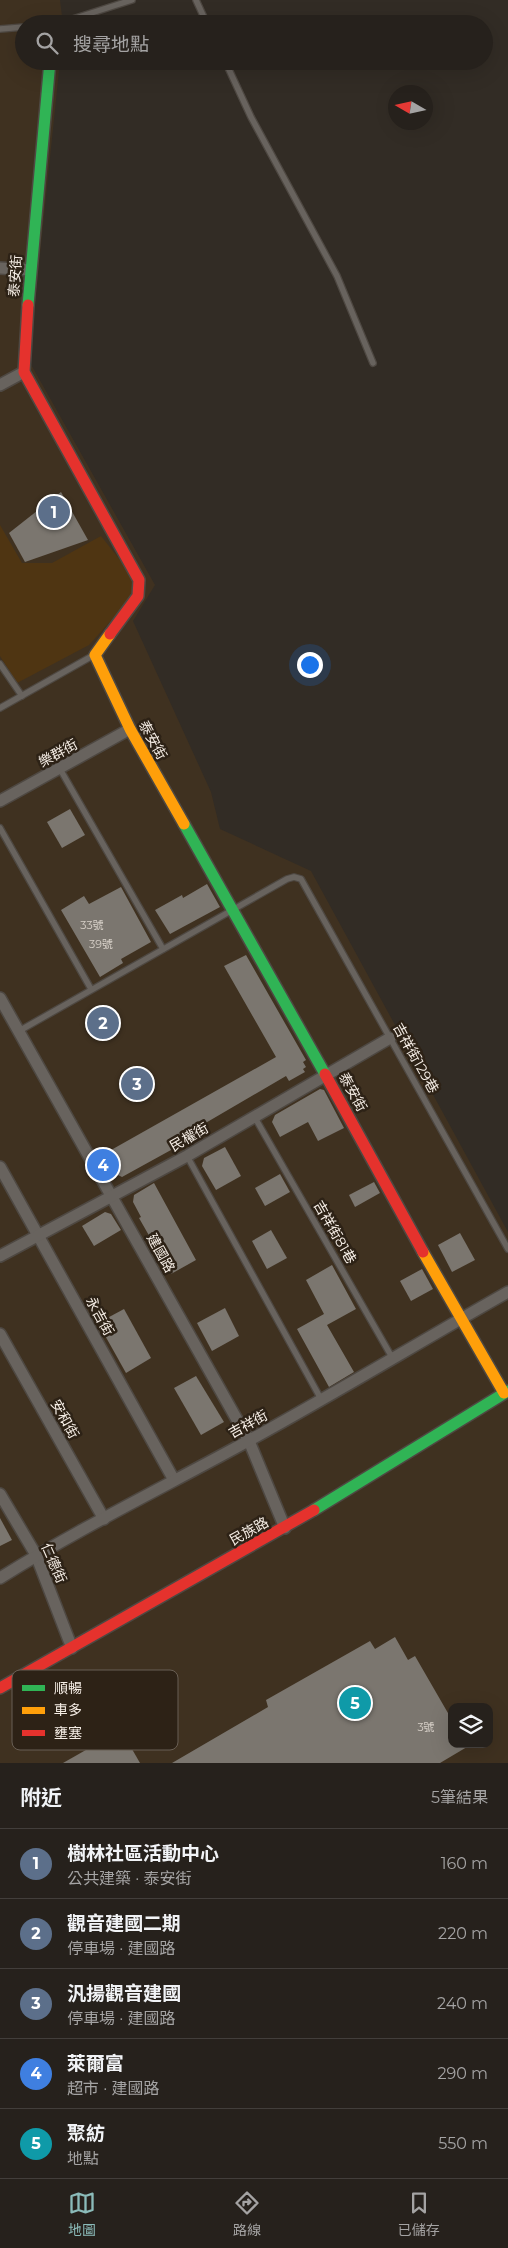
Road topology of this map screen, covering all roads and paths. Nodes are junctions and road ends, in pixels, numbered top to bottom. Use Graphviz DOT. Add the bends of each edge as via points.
graph roads {
  1 [pos="132,0"];
  2 [pos="196,0"];
  3 [pos="85,15"];
  4 [pos="203,15"];
  5 [pos="15,28"];
  6 [pos="0,29"];
  7 [pos="49,70"];
  8 [pos="228,70"];
  9 [pos="0,268"];
  10 [pos="30,270"];
  11 [pos="373,363"];
  12 [pos="24,372"];
  13 [pos="0,385"];
  14 [pos="95,655"];
  15 [pos="0,664"];
  16 [pos="22,696"];
  17 [pos="0,708"];
  18 [pos="130,730"];
  19 [pos="60,769"];
  20 [pos="0,801"];
  21 [pos="0,828"];
  22 [pos="234,910"];
  23 [pos="163,949"];
  24 [pos="91,989"];
  25 [pos="0,998"];
  26 [pos="19,1031"];
  27 [pos="390,1038"];
  28 [pos="326,1075"];
  29 [pos="254,1116"];
  30 [pos="187,1156"];
  31 [pos="0,1167"];
  32 [pos="112,1196"];
  33 [pos="38,1234"];
  34 [pos="508,1249"];
  35 [pos="0,1256"];
  36 [pos="508,1292"];
  37 [pos="460,1319"];
  38 [pos="0,1334"];
  39 [pos="393,1359"];
  40 [pos="506,1392"];
  41 [pos="321,1399"];
  42 [pos="249,1441"];
  43 [pos="174,1480"];
  44 [pos="0,1494"];
  45 [pos="104,1519"];
  46 [pos="285,1528"];
  47 [pos="36,1556"];
  48 [pos="0,1578"];
  49 [pos="72,1648"];
  50 [pos="32,1670"];
  51 [pos="12,1681"];
  52 [pos="0,1688"];
  1 -- 3 [label="lane"];
  2 -- 4 [label="lane"];
  5 -- 6 [label="lane"];
  7 -- 10 [label="street, 泰安街"];
  8 -- 11 [label="lane" via="337,276"];
  9 -- 10 [label="street"];
  10 -- 12 [label="street, 泰安街"];
  12 -- 13 [label="street"];
  12 -- 14 [label="street" via="139,580 138,596"];
  14 -- 16 [label="lane"];
  14 -- 18 [label="street, 泰安街"];
  15 -- 16 [label="lane"];
  16 -- 17 [label="lane"];
  18 -- 19 [label="street, 樂群街"];
  18 -- 22 [label="street, 泰安街"];
  19 -- 20 [label="street, 樂群街"];
  19 -- 23 [label="lane"];
  21 -- 24 [label="lane"];
  22 -- 23 [label="lane"];
  22 -- 27 [label="lane, 吉祥街129巷" via="287,880 301,879"];
  22 -- 28 [label="street, 泰安街"];
  23 -- 24 [label="lane"];
  24 -- 26 [label="lane"];
  25 -- 26 [label="street, 建國路"];
  26 -- 32 [label="street, 建國路"];
  27 -- 28 [label="street, 民權街"];
  27 -- 34 [label="lane, 吉祥街129巷"];
  28 -- 29 [label="street, 民權街"];
  28 -- 37 [label="street, 泰安街"];
  29 -- 30 [label="street, 民權街"];
  29 -- 39 [label="lane, 吉祥街81巷"];
  30 -- 32 [label="street, 民權街"];
  30 -- 41 [label="lane"];
  31 -- 33 [label="street, 永吉街"];
  32 -- 33 [label="street, 民權街"];
  32 -- 42 [label="street, 建國路"];
  33 -- 35 [label="street, 民權街"];
  33 -- 43 [label="street, 永吉街"];
  36 -- 37 [label="street, 吉祥街"];
  37 -- 39 [label="street, 吉祥街"];
  37 -- 40 [label="street, 泰安街"];
  38 -- 45 [label="street, 安和街"];
  39 -- 41 [label="street, 吉祥街"];
  40 -- 46 [label="street, 民族路"];
  41 -- 42 [label="street, 吉祥街"];
  42 -- 43 [label="street, 吉祥街"];
  42 -- 46 [label="street, 建國路"];
  43 -- 45 [label="street, 吉祥街"];
  44 -- 47 [label="street, 仁德街"];
  45 -- 47 [label="street, 吉祥街"];
  46 -- 49 [label="street, 民族路"];
  47 -- 48 [label="street, 吉祥街"];
  47 -- 49 [label="street, 仁德街"];
  49 -- 50 [label="street, 民族路"];
  51 -- 52 [label="street, 民族路"];
}
